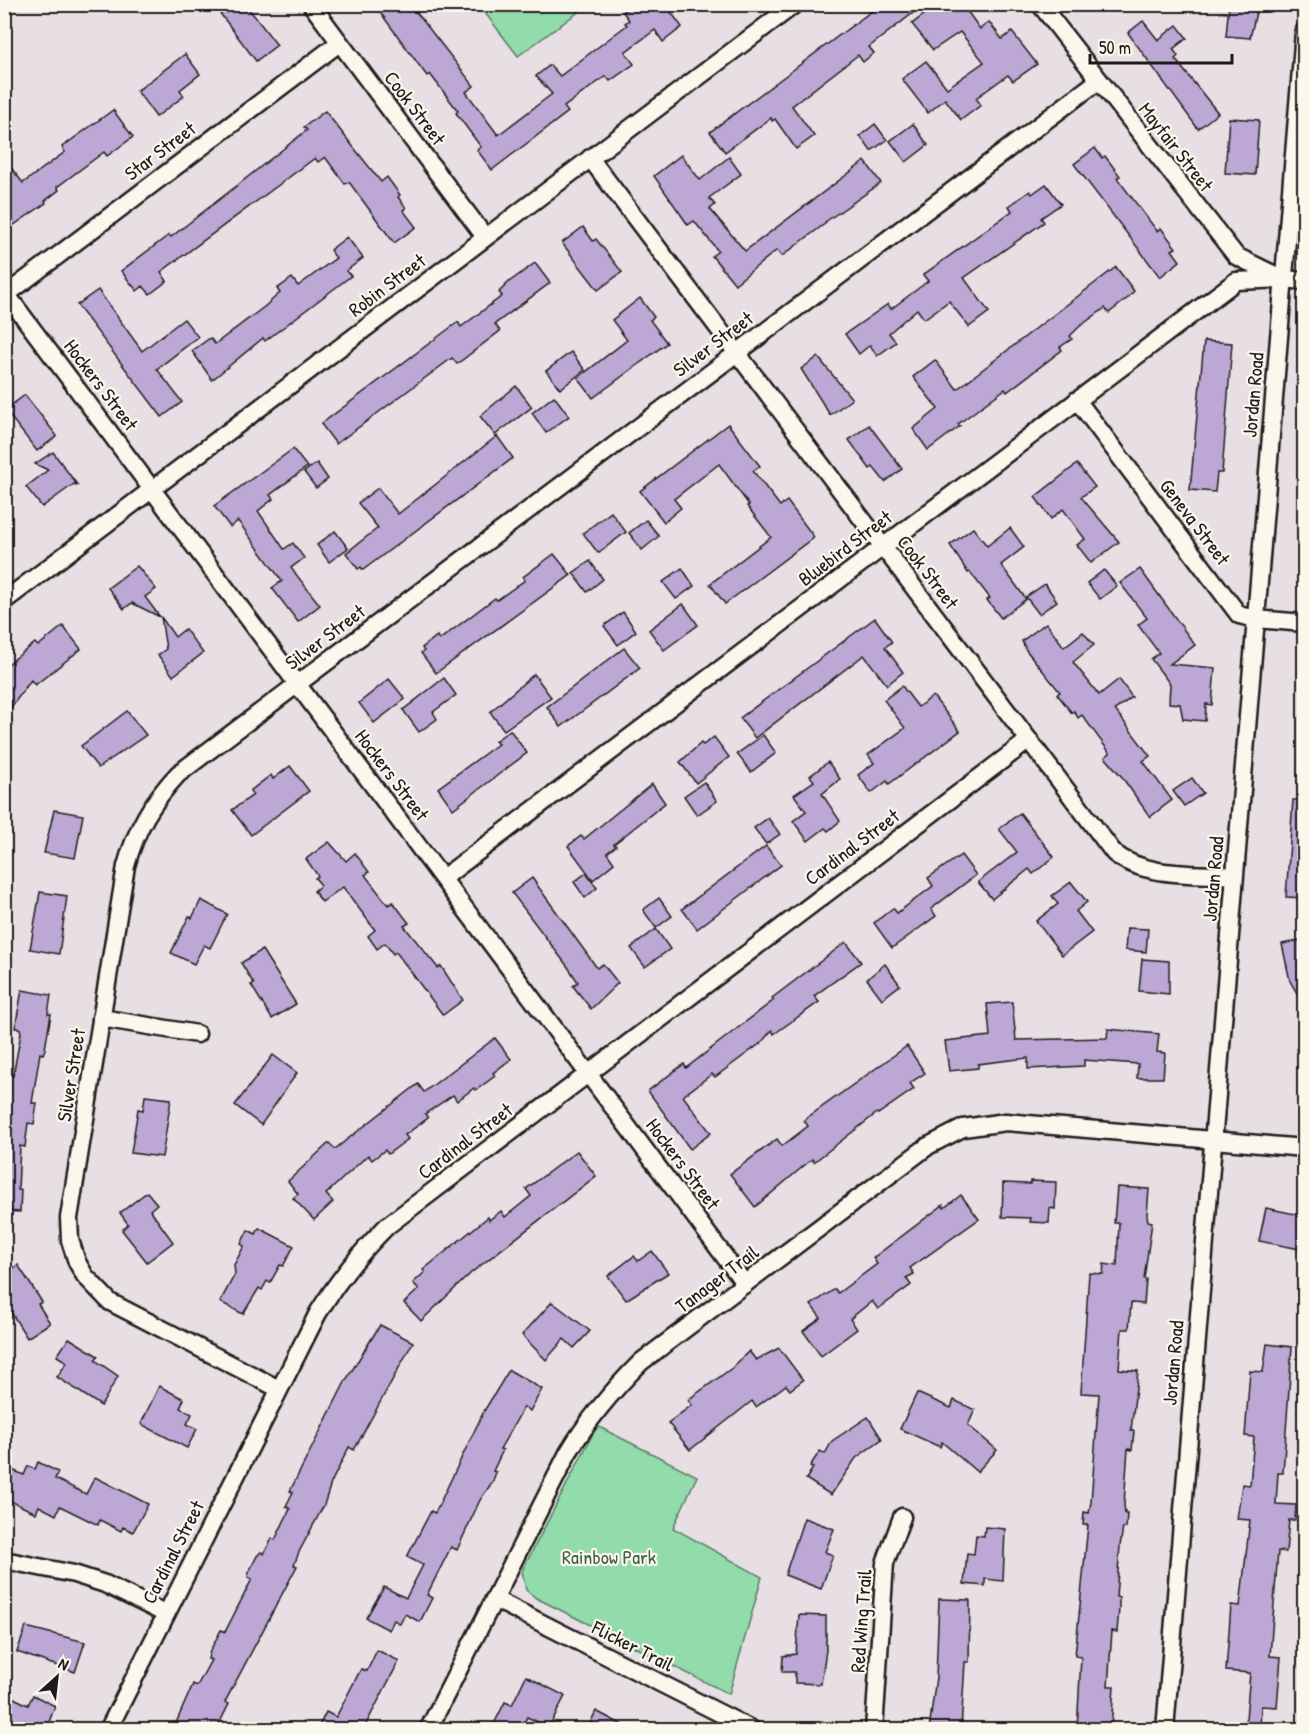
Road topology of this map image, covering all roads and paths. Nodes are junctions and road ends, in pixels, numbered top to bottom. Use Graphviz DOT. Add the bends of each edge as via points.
graph roads {
  1 [pos="311,4"];
  2 [pos="795,4"];
  3 [pos="1040,4"];
  4 [pos="1305,32"];
  5 [pos="339,43"];
  6 [pos="1098,81"];
  7 [pos="590,158"];
  8 [pos="485,237"];
  9 [pos="1283,279"];
  10 [pos="1305,281"];
  11 [pos="6,292"];
  12 [pos="736,352"];
  13 [pos="1077,400"];
  14 [pos="152,489"];
  15 [pos="883,546"];
  16 [pos="4,601"];
  17 [pos="1256,619"];
  18 [pos="1305,623"];
  19 [pos="298,683"];
  20 [pos="1029,740"];
  21 [pos="1234,876"];
  22 [pos="443,878"];
  23 [pos="101,1018"];
  24 [pos="197,1034"];
  25 [pos="588,1073"];
  26 [pos="1213,1138"];
  27 [pos="1305,1148"];
  28 [pos="745,1284"];
  29 [pos="279,1389"];
  30 [pos="902,1517"];
  31 [pos="4,1560"];
  32 [pos="494,1599"];
  33 [pos="166,1614"];
  34 [pos="108,1730"];
  35 [pos="428,1730"];
  36 [pos="753,1730"];
  37 [pos="873,1730"];
  38 [pos="1165,1730"];
  1 -- 5 [label="street, Cook Street"];
  2 -- 7 [label="street, Robin Street"];
  3 -- 6 [label="street, Mayfair Street"];
  4 -- 9 [label="street, Jordan Road"];
  5 -- 8 [label="street, Cook Street"];
  5 -- 11 [label="street, Star Street"];
  6 -- 9 [label="street, Mayfair Street" via="1236,256"];
  6 -- 12 [label="street, Silver Street"];
  7 -- 8 [label="street, Robin Street"];
  7 -- 12 [label="street, Cook Street"];
  8 -- 14 [label="street, Robin Street"];
  9 -- 10 [label="street, Mayfair Street"];
  9 -- 13 [label="street, Bluebird Street" via="1236,281"];
  9 -- 17 [label="street, Jordan Road"];
  11 -- 14 [label="street, Hockers Street"];
  12 -- 15 [label="street, Cook Street"];
  12 -- 19 [label="street, Silver Street"];
  13 -- 15 [label="street, Bluebird Street"];
  13 -- 17 [label="street, Geneva Street" via="1239,615"];
  14 -- 16 [label="street, Robin Street"];
  14 -- 19 [label="street, Hockers Street"];
  15 -- 20 [label="street, Cook Street"];
  15 -- 22 [label="street, Bluebird Street"];
  17 -- 18 [label="street, Geneva Street"];
  17 -- 21 [label="street, Jordan Road"];
  19 -- 22 [label="street, Hockers Street"];
  19 -- 23 [label="street, Silver Street" via="178,774 146,814 126,866"];
  20 -- 21 [label="street, Cook Street" via="1114,853 1126,862 1155,870"];
  20 -- 25 [label="street, Cardinal Street"];
  21 -- 26 [label="street, Jordan Road"];
  22 -- 25 [label="street, Hockers Street"];
  23 -- 24 [label="street"];
  23 -- 29 [label="street, Silver Street" via="69,1218 77,1262 99,1293 116,1306"];
  25 -- 28 [label="street, Hockers Street"];
  25 -- 29 [label="street, Cardinal Street" via="387,1226 360,1252 318,1313"];
  26 -- 27 [label="street, Tanager Trail"];
  26 -- 28 [label="street, Tanager Trail" via="1006,1122 963,1128 928,1146"];
  26 -- 38 [label="street, Jordan Road"];
  28 -- 32 [label="street, Tanager Trail" via="641,1362 599,1406 568,1453"];
  29 -- 33 [label="street, Cardinal Street"];
  30 -- 37 [label="street, Red Wing Trail" via="885,1563"];
  31 -- 33 [label="street" via="105,1584"];
  32 -- 35 [label="street, Tanager Trail"];
  32 -- 36 [label="street, Flicker Trail"];
  33 -- 34 [label="street, Cardinal Street"];
}
